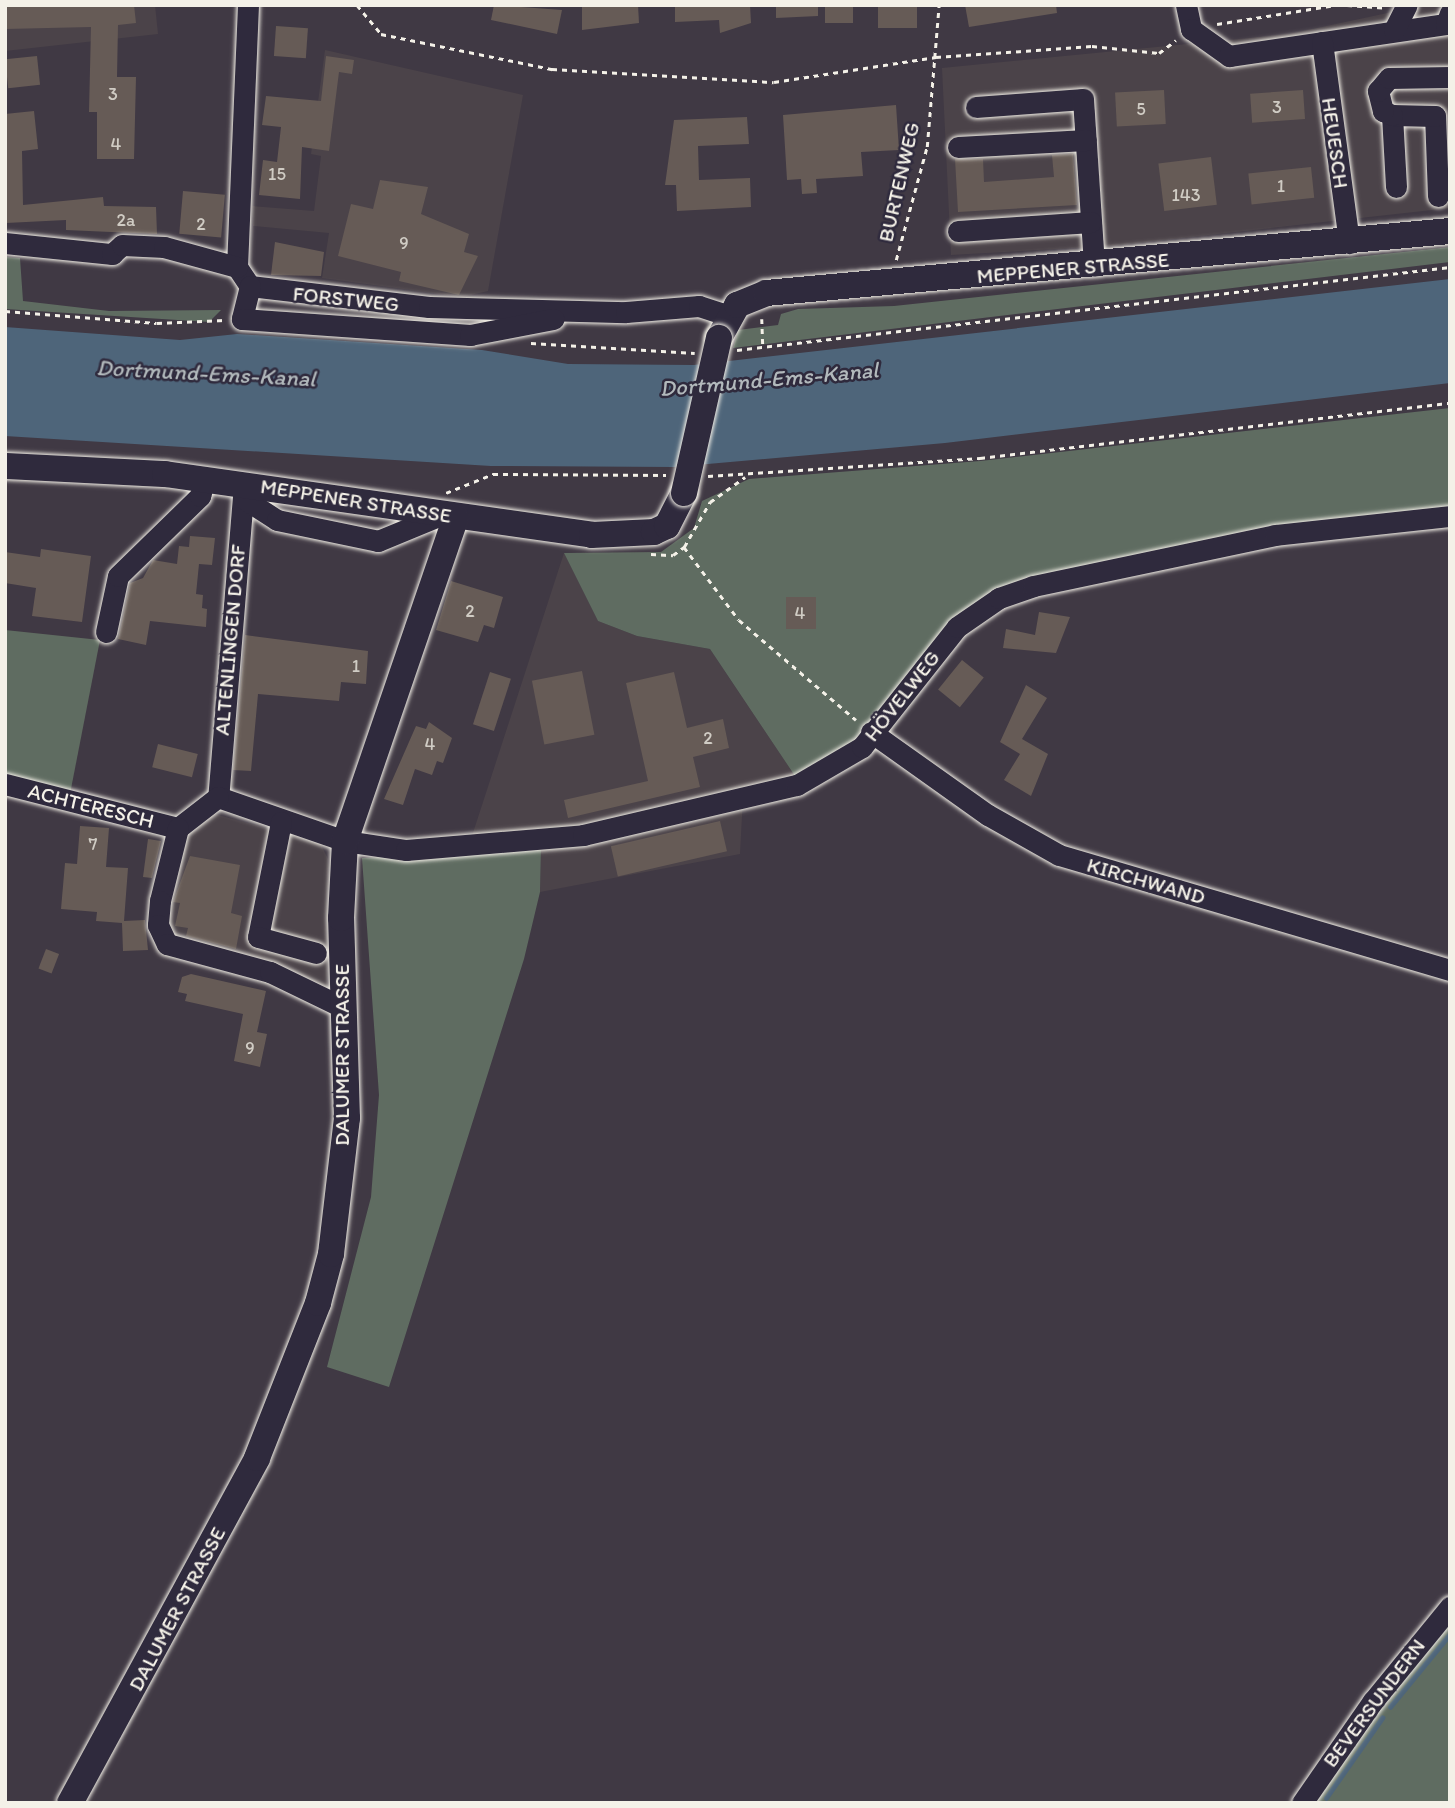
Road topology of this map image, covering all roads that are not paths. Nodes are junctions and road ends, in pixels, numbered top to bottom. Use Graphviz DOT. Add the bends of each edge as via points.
graph roads {
  1 [pos="248,5"];
  2 [pos="1186,5"];
  3 [pos="1407,5"];
  4 [pos="1450,13"];
  5 [pos="1394,30"];
  6 [pos="1322,42"];
  7 [pos="1450,77"];
  8 [pos="976,107"];
  9 [pos="1392,115"];
  10 [pos="1086,140"];
  11 [pos="958,147"];
  12 [pos="1396,187"];
  13 [pos="1438,197"];
  14 [pos="1091,222"];
  15 [pos="958,231"];
  16 [pos="1450,231"];
  17 [pos="5,243"];
  18 [pos="1349,243"];
  19 [pos="1094,266"];
  20 [pos="237,267"];
  21 [pos="250,286"];
  22 [pos="567,312"];
  23 [pos="719,339"];
  24 [pos="5,466"];
  25 [pos="205,479"];
  26 [pos="244,491"];
  27 [pos="440,514"];
  28 [pos="1450,516"];
  29 [pos="106,632"];
  30 [pos="871,733"];
  31 [pos="5,784"];
  32 [pos="218,797"];
  33 [pos="281,822"];
  34 [pos="178,828"];
  35 [pos="345,841"];
  36 [pos="316,953"];
  37 [pos="1450,970"];
  38 [pos="344,1008"];
  39 [pos="1450,1607"];
  40 [pos="70,1803"];
  41 [pos="1302,1803"];
  1 -- 20 [label="street"];
  2 -- 6 [label="street" via="1191,29 1229,56"];
  3 -- 5 [label="street"];
  4 -- 5 [label="street" via="1446,24"];
  5 -- 6 [label="street"];
  6 -- 18 [label="street, HEUESCH"];
  7 -- 9 [label="street" via="1389,78 1378,91 1383,111"];
  8 -- 10 [label="street" via="1083,99"];
  9 -- 12 [label="street"];
  9 -- 13 [label="street" via="1435,116"];
  10 -- 11 [label="street"];
  10 -- 14 [label="street"];
  14 -- 15 [label="street"];
  14 -- 19 [label="street"];
  16 -- 18 [label="main road, MEPPENER STRASSE"];
  17 -- 20 [label="street" via="112,254 122,245 164,247"];
  18 -- 19 [label="main road, MEPPENER STRASSE"];
  19 -- 23 [label="main road, MEPPENER STRASSE" via="766,293"];
  20 -- 21 [label="street"];
  21 -- 22 [label="street, FORSTWEG" via="429,307"];
  21 -- 22 [label="street" via="242,319 470,335 544,323"];
  22 -- 23 [label="street, FORSTWEG" via="699,306"];
  23 -- 27 [label="main road, MEPPENER STRASSE, bridge" via="687,481 667,526 638,536"];
  24 -- 25 [label="main road, MEPPENER STRASSE"];
  25 -- 26 [label="main road, MEPPENER STRASSE"];
  25 -- 29 [label="street" via="200,496 118,576"];
  26 -- 27 [label="main road, MEPPENER STRASSE"];
  26 -- 27 [label="street" via="277,520 378,541"];
  26 -- 32 [label="street, ALTENLINGEN DORF"];
  27 -- 35 [label="main road, DALUMER STRASSE"];
  28 -- 30 [label="street, HÖVELWEG" via="1275,535 999,598 957,627"];
  30 -- 35 [label="street, HÖVELWEG" via="856,751 797,785 656,821 523,842 406,850"];
  30 -- 37 [label="street, KIRCHWAND" via="988,815 1059,855"];
  31 -- 34 [label="street, ACHTERESCH"];
  32 -- 33 [label="street"];
  32 -- 34 [label="street"];
  33 -- 35 [label="street"];
  33 -- 36 [label="street" via="258,937"];
  34 -- 38 [label="street" via="160,901 158,925 167,944 270,972"];
  35 -- 38 [label="main road, DALUMER STRASSE"];
  38 -- 40 [label="main road, DALUMER STRASSE" via="347,1118 339,1200 304,1347 257,1458"];
  39 -- 41 [label="street, BEVERSUNDERN" via="1373,1701"];
}
